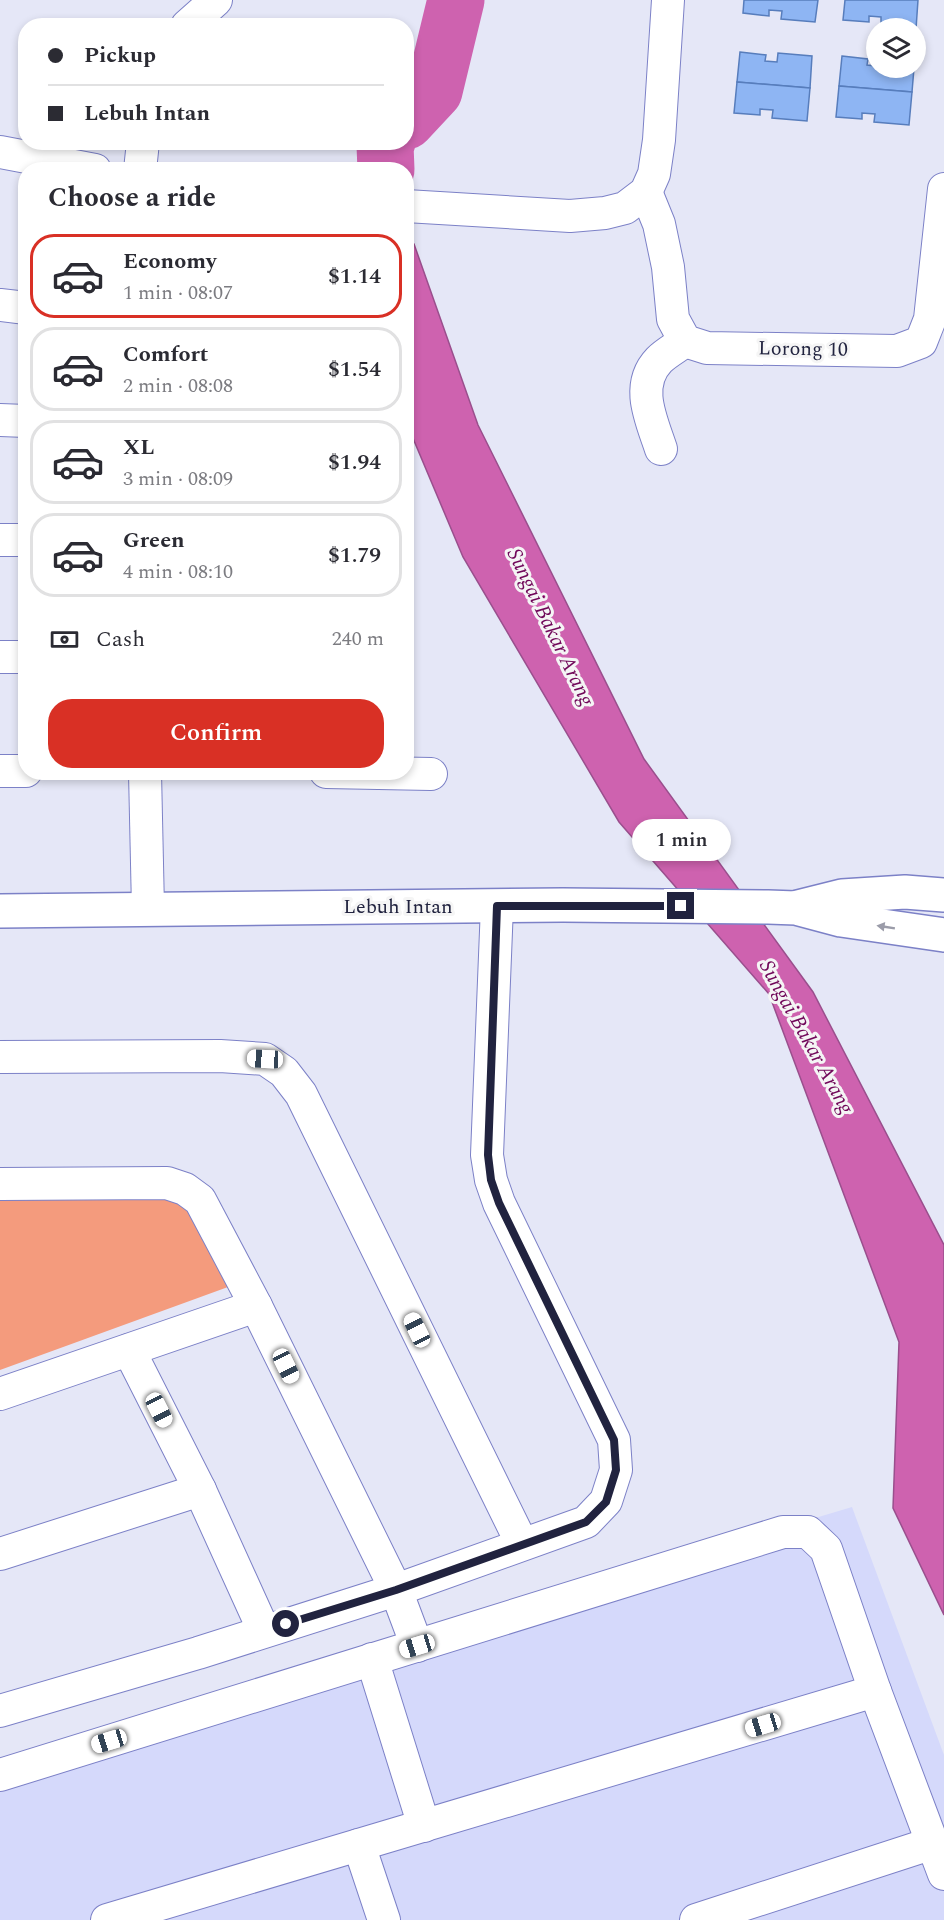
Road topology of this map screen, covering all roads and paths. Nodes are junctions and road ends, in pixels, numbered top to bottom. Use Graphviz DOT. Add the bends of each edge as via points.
graph roads {
  1 [pos="216,0"];
  2 [pos="668,0"];
  3 [pos="196,18"];
  4 [pos="0,152"];
  5 [pos="53,162"];
  6 [pos="944,189"];
  7 [pos="646,192"];
  8 [pos="414,207"];
  9 [pos="0,305"];
  10 [pos="18,307"];
  11 [pos="685,341"];
  12 [pos="0,420"];
  13 [pos="18,421"];
  14 [pos="661,449"];
  15 [pos="0,540"];
  16 [pos="18,540"];
  17 [pos="0,657"];
  18 [pos="18,657"];
  19 [pos="0,771"];
  20 [pos="18,771"];
  21 [pos="414,774"];
  22 [pos="431,774"];
  23 [pos="145,780"];
  24 [pos="944,895"];
  25 [pos="497,906"];
  26 [pos="782,907"];
  27 [pos="148,909"];
  28 [pos="0,911"];
  29 [pos="944,935"];
  30 [pos="0,1057"];
  31 [pos="0,1184"];
  32 [pos="256,1305"];
  33 [pos="129,1350"];
  34 [pos="0,1394"];
  35 [pos="200,1490"];
  36 [pos="522,1545"];
  37 [pos="0,1554"];
  38 [pos="396,1590"];
  39 [pos="264,1631"];
  40 [pos="417,1646"];
  41 [pos="372,1659"];
  42 [pos="875,1692"];
  43 [pos="0,1711"];
  44 [pos="0,1775"];
  45 [pos="424,1826"];
  46 [pos="933,1843"];
  47 [pos="359,1845"];
  48 [pos="944,1874"];
  49 [pos="107,1920"];
  50 [pos="384,1920"];
  51 [pos="696,1920"];
  1 -- 3 [label="street"];
  2 -- 7 [label="street" via="659,140 654,174"];
  4 -- 5 [label="street"];
  6 -- 11 [label="street, Lorong 10" via="930,319 921,342 897,351 707,348"];
  7 -- 8 [label="street" via="625,208 570,216"];
  7 -- 11 [label="street" via="659,224 673,319"];
  9 -- 10 [label="street"];
  11 -- 14 [label="street" via="660,359 645,387 646,404"];
  12 -- 13 [label="street"];
  15 -- 16 [label="street"];
  17 -- 18 [label="street"];
  19 -- 20 [label="street"];
  21 -- 22 [label="street"];
  23 -- 27 [label="street"];
  24 -- 26 [label="main road, Lebuh Intan" via="905,892 842,896"];
  25 -- 26 [label="main road, Lebuh Intan"];
  25 -- 27 [label="main road, Lebuh Intan"];
  25 -- 36 [label="street" via="488,1155 491,1180 614,1440 616,1470 606,1502 586,1522"];
  29 -- 26 [label="main road, Lebuh Intan, one-way"];
  27 -- 28 [label="main road, Lebuh Intan"];
  30 -- 36 [label="street" via="220,1056 265,1059 284,1072 301,1094"];
  31 -- 32 [label="street" via="167,1183 185,1189 200,1200"];
  32 -- 33 [label="street"];
  32 -- 38 [label="street"];
  33 -- 34 [label="street"];
  33 -- 35 [label="street"];
  35 -- 37 [label="street"];
  35 -- 39 [label="street"];
  36 -- 38 [label="street"];
  38 -- 39 [label="street"];
  38 -- 40 [label="street"];
  39 -- 43 [label="street"];
  40 -- 41 [label="street"];
  40 -- 42 [label="street" via="783,1533 808,1532 826,1549"];
  41 -- 44 [label="street"];
  41 -- 45 [label="street"];
  42 -- 45 [label="street"];
  42 -- 46 [label="street"];
  45 -- 47 [label="street"];
  46 -- 48 [label="street"];
  46 -- 51 [label="street"];
  47 -- 49 [label="street"];
  47 -- 50 [label="street"];
}
